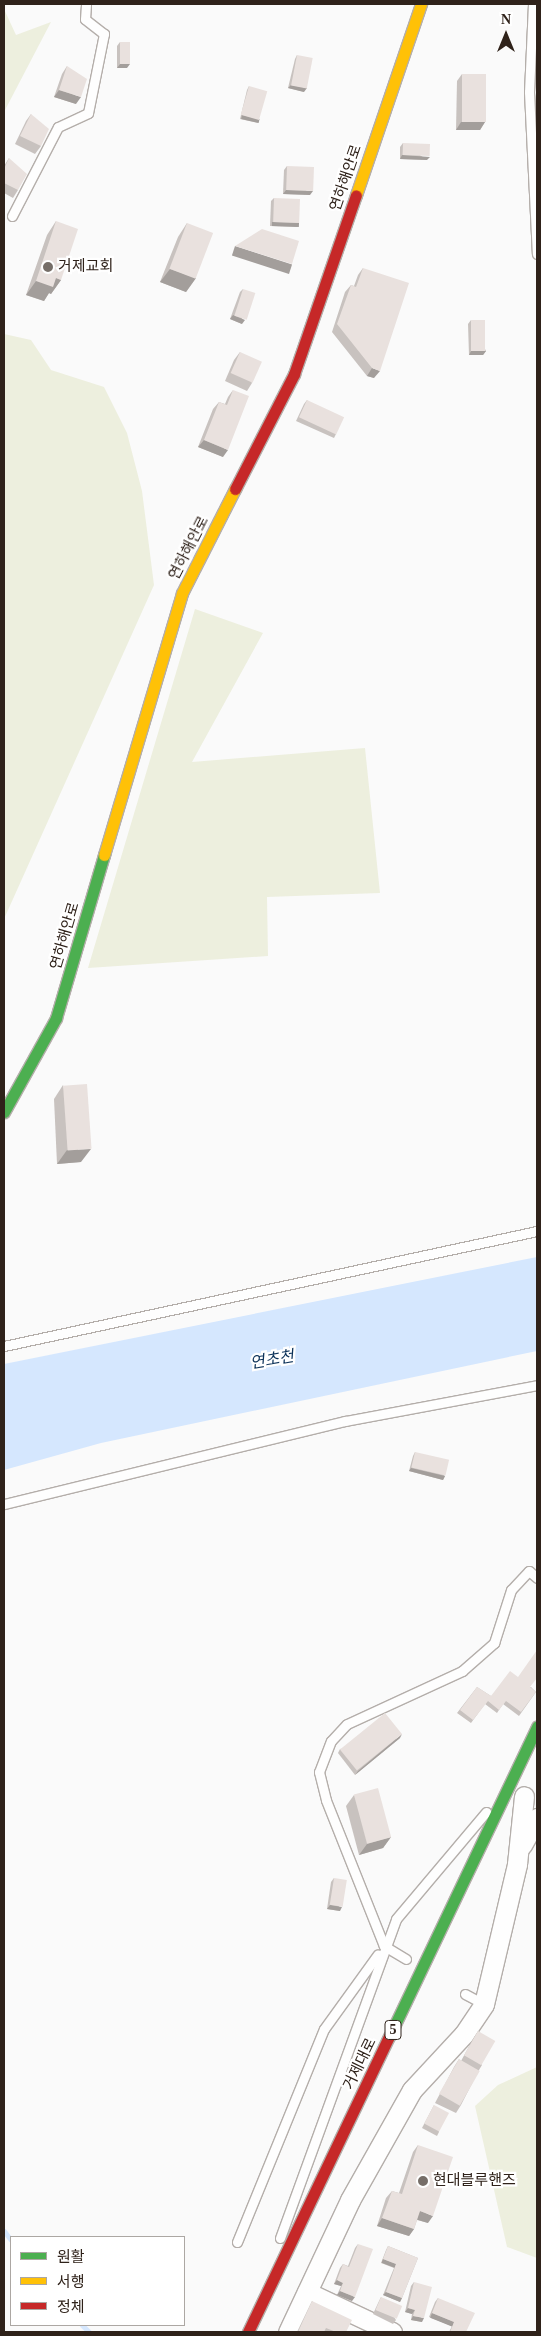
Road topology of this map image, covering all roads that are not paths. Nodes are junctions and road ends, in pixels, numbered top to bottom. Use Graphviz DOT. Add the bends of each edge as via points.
graph roads {
  1 [pos="86,4"];
  2 [pos="421,4"];
  3 [pos="532,4"];
  4 [pos="12,216"];
  5 [pos="537,254"];
  6 [pos="4,1112"];
  7 [pos="537,1231"];
  8 [pos="4,1346"];
  9 [pos="537,1385"];
  10 [pos="4,1504"];
  11 [pos="537,1578"];
  12 [pos="537,1727"];
  13 [pos="519,1792"];
  14 [pos="537,1818"];
  15 [pos="506,1834"];
  16 [pos="519,1852"];
  17 [pos="384,1946"];
  18 [pos="406,1959"];
  19 [pos="465,1994"];
  20 [pos="484,2004"];
  21 [pos="237,2242"];
  22 [pos="307,2292"];
  23 [pos="251,2327"];
  24 [pos="288,2332"];
  25 [pos="392,2332"];
  1 -- 4 [label="lane" via="85,19 104,34 88,113 58,127"];
  2 -- 6 [label="street, 연하해안로" via="294,374 182,593 56,1018"];
  3 -- 5 [label="lane" via="529,92"];
  7 -- 8 [label="lane"];
  9 -- 10 [label="lane" via="345,1421"];
  11 -- 17 [label="lane" via="529,1570 511,1590 494,1643 462,1671 347,1724 331,1741 320,1772 326,1800"];
  12 -- 13 [label="street, 거제대로 / 5"];
  13 -- 15 [label="street, 거제대로 / 5"];
  13 -- 16 [label="street"];
  13 -- 17 [label="lane" via="462,1834 396,1919"];
  13 -- 23 [label="street, 거제대로 / 5"];
  14 -- 16 [label="street"];
  16 -- 20 [label="street" via="502,1940"];
  17 -- 18 [label="lane"];
  17 -- 21 [label="lane" via="324,2029"];
  17 -- 23 [label="lane" via="286,2216"];
  19 -- 20 [label="lane"];
  20 -- 22 [label="street" via="464,2034 412,2090 350,2200"];
  22 -- 24 [label="street"];
  22 -- 25 [label="street"];
}
